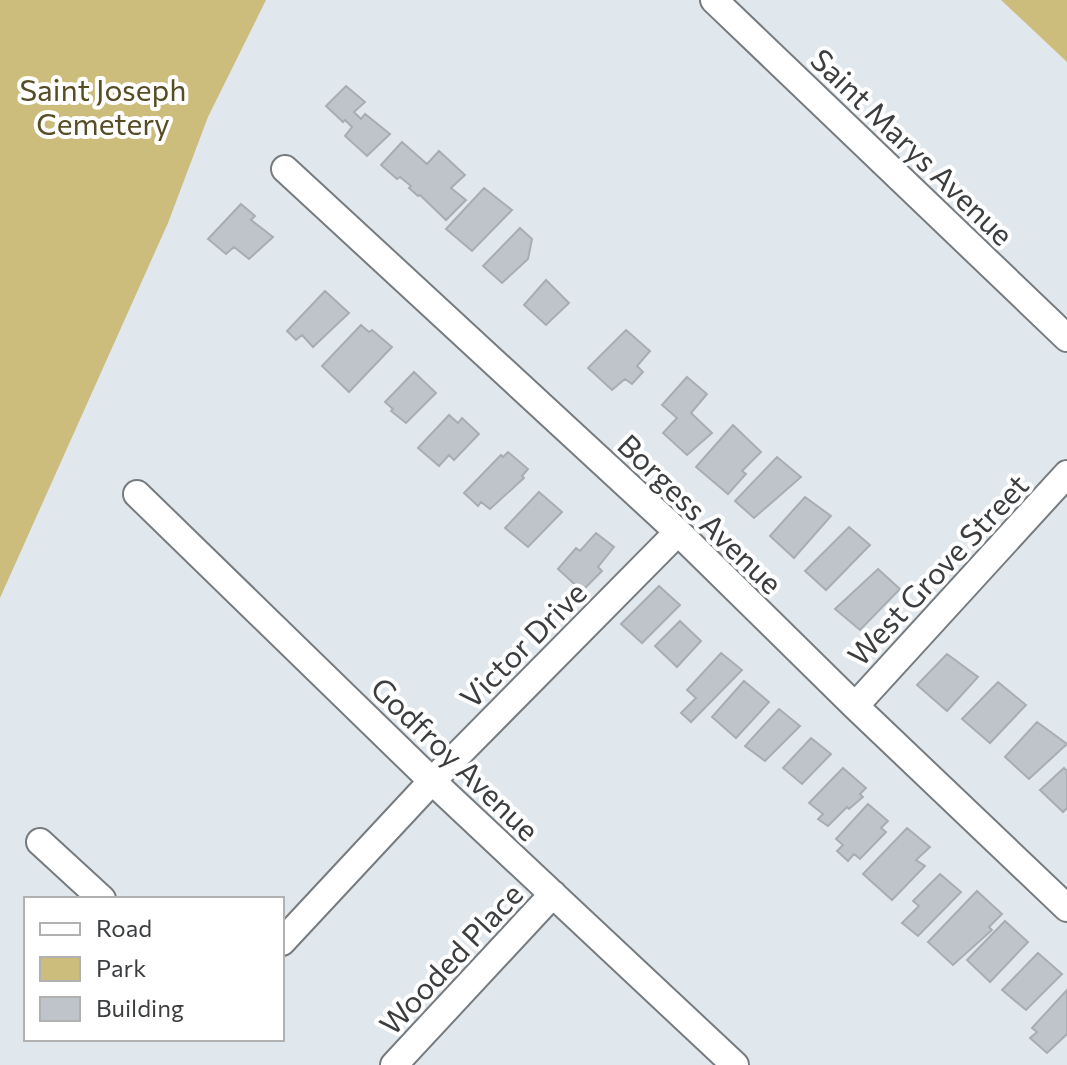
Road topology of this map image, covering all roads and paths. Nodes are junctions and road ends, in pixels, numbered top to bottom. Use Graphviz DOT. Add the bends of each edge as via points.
graph roads {
  1 [pos="714,0"];
  2 [pos="285,169"];
  3 [pos="1067,338"];
  4 [pos="1067,474"];
  5 [pos="137,494"];
  6 [pos="678,532"];
  7 [pos="855,706"];
  8 [pos="432,781"];
  9 [pos="40,842"];
  10 [pos="553,894"];
  11 [pos="100,897"];
  12 [pos="1067,908"];
  13 [pos="284,940"];
  14 [pos="394,1065"];
  15 [pos="735,1065"];
  1 -- 3 [label="street, Saint Marys Avenue"];
  2 -- 6 [label="street, Borgess Avenue"];
  4 -- 7 [label="street, West Grove Street"];
  5 -- 8 [label="street, Godfroy Avenue"];
  6 -- 7 [label="street, Borgess Avenue"];
  6 -- 8 [label="street, Victor Drive"];
  7 -- 12 [label="street, Borgess Avenue"];
  8 -- 10 [label="street, Godfroy Avenue"];
  8 -- 13 [label="street, Victor Drive"];
  9 -- 11 [label="street"];
  10 -- 14 [label="street, Wooded Place"];
  10 -- 15 [label="street, Godfroy Avenue"];
}
